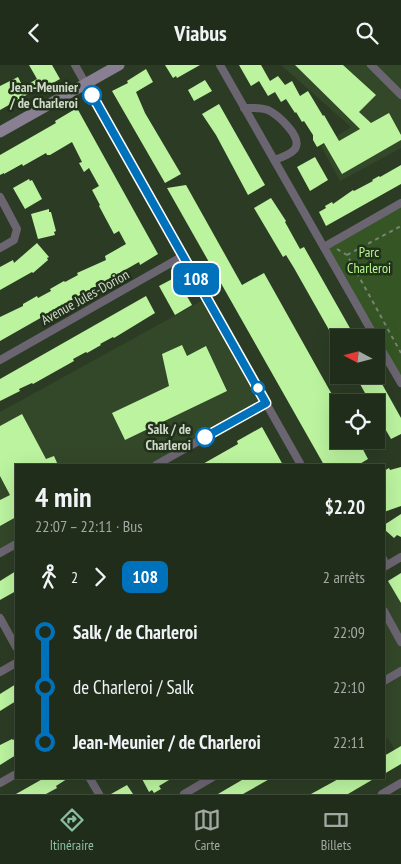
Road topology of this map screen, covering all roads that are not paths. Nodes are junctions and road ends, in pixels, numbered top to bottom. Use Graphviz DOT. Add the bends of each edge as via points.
graph roads {
  1 [pos="75,65"];
  2 [pos="119,65"];
  3 [pos="220,65"];
  4 [pos="371,65"];
  5 [pos="85,84"];
  6 [pos="400,92"];
  7 [pos="244,108"];
  8 [pos="0,132"];
  9 [pos="274,161"];
  10 [pos="0,197"];
  11 [pos="401,203"];
  12 [pos="326,245"];
  13 [pos="0,248"];
  14 [pos="183,256"];
  15 [pos="371,329"];
  16 [pos="385,355"];
  17 [pos="0,360"];
  18 [pos="401,383"];
  19 [pos="266,403"];
  20 [pos="158,464"];
  21 [pos="300,464"];
  22 [pos="15,545"];
  23 [pos="0,553"];
  24 [pos="401,557"];
  25 [pos="386,566"];
  26 [pos="385,613"];
  27 [pos="0,618"];
  28 [pos="401,642"];
  29 [pos="15,645"];
  30 [pos="15,664"];
  31 [pos="401,671"];
  32 [pos="0,672"];
  33 [pos="385,680"];
  34 [pos="15,775"];
  35 [pos="90,779"];
  36 [pos="210,779"];
  37 [pos="0,783"];
  38 [pos="401,783"];
  39 [pos="99,794"];
  40 [pos="184,794"];
  41 [pos="382,794"];
  1 -- 5 [label="street"];
  2 -- 5 [label="street"];
  3 -- 7 [label="street"];
  4 -- 6 [label="street"];
  5 -- 8 [label="street"];
  5 -- 14 [label="street"];
  7 -- 9 [label="street"];
  7 -- 9 [label="street" via="271,111 296,138 294,150"];
  9 -- 12 [label="street"];
  10 -- 13 [label="street" via="16,229 14,239"];
  11 -- 12 [label="street"];
  12 -- 15 [label="street"];
  14 -- 17 [label="street, Avenue Jules-Dorion"];
  14 -- 19 [label="street"];
  16 -- 18 [label="street"];
  19 -- 20 [label="street"];
  19 -- 21 [label="street"];
  22 -- 23 [label="street"];
  24 -- 25 [label="street"];
  26 -- 28 [label="street"];
  27 -- 29 [label="street"];
  30 -- 32 [label="street"];
  31 -- 33 [label="street"];
  34 -- 37 [label="street"];
  35 -- 39 [label="street"];
  36 -- 40 [label="street"];
  38 -- 41 [label="street"];
}
